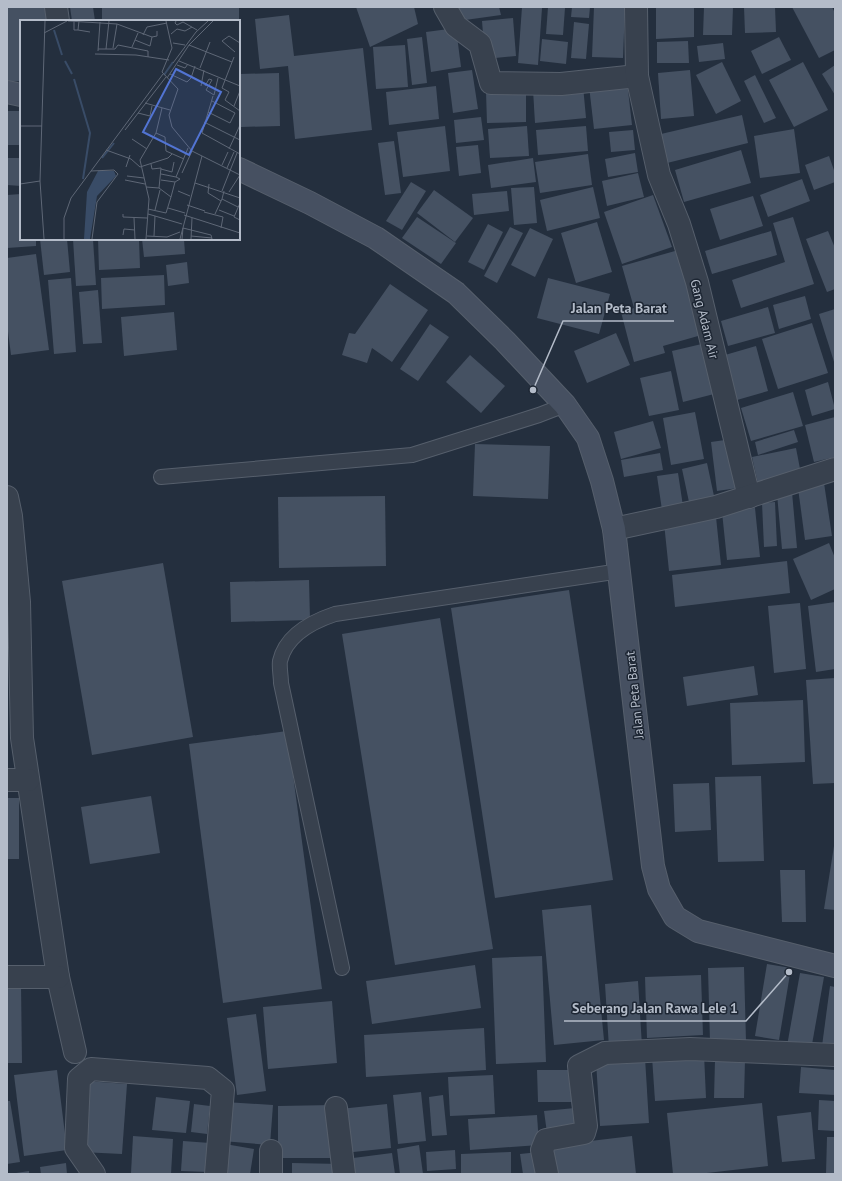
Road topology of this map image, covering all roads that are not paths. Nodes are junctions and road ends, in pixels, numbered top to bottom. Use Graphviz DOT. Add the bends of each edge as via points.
graph roads {
  1 [pos="56,7"];
  2 [pos="445,7"];
  3 [pos="636,7"];
  4 [pos="58,20"];
  5 [pos="637,76"];
  6 [pos="7,92"];
  7 [pos="20,94"];
  8 [pos="240,170"];
  9 [pos="565,405"];
  10 [pos="835,469"];
  11 [pos="161,477"];
  12 [pos="7,496"];
  13 [pos="749,497"];
  14 [pos="614,529"];
  15 [pos="620,571"];
  16 [pos="13,603"];
  17 [pos="17,780"];
  18 [pos="835,966"];
  19 [pos="342,968"];
  20 [pos="7,977"];
  21 [pos="58,977"];
  22 [pos="75,1052"];
  23 [pos="835,1055"];
  24 [pos="336,1108"];
  25 [pos="271,1151"];
  26 [pos="94,1174"];
  27 [pos="216,1174"];
  28 [pos="271,1174"];
  29 [pos="344,1174"];
  30 [pos="547,1174"];
  1 -- 4 [label="street"];
  2 -- 5 [label="street" via="456,26 480,44 491,83 561,84"];
  3 -- 5 [label="street, Gang Adam Air"];
  5 -- 13 [label="street, Gang Adam Air" via="659,175 679,224 697,282"];
  6 -- 7 [label="main road"];
  8 -- 9 [label="main road, Jalan Peta Barat" via="310,202 376,238 456,293"];
  9 -- 11 [label="lane" via="412,455"];
  9 -- 14 [label="main road, Jalan Peta Barat" via="588,438"];
  10 -- 13 [label="street"];
  12 -- 16 [label="street" via="11,516"];
  13 -- 14 [label="street" via="716,507"];
  14 -- 15 [label="main road, Jalan Peta Barat"];
  15 -- 18 [label="main road, Jalan Peta Barat" via="653,866 659,890 675,917 698,931"];
  15 -- 19 [label="lane" via="335,614 306,626 289,641 280,662 281,683"];
  16 -- 17 [label="street" via="22,738"];
  17 -- 21 [label="street"];
  20 -- 21 [label="street"];
  21 -- 22 [label="street"];
  23 -- 30 [label="street" via="690,1049 605,1053 579,1066 586,1126 584,1133 546,1140 542,1150"];
  24 -- 29 [label="street"];
  25 -- 28 [label="street"];
  26 -- 27 [label="street" via="76,1148 79,1080 91,1068 208,1078 223,1090"];
}
